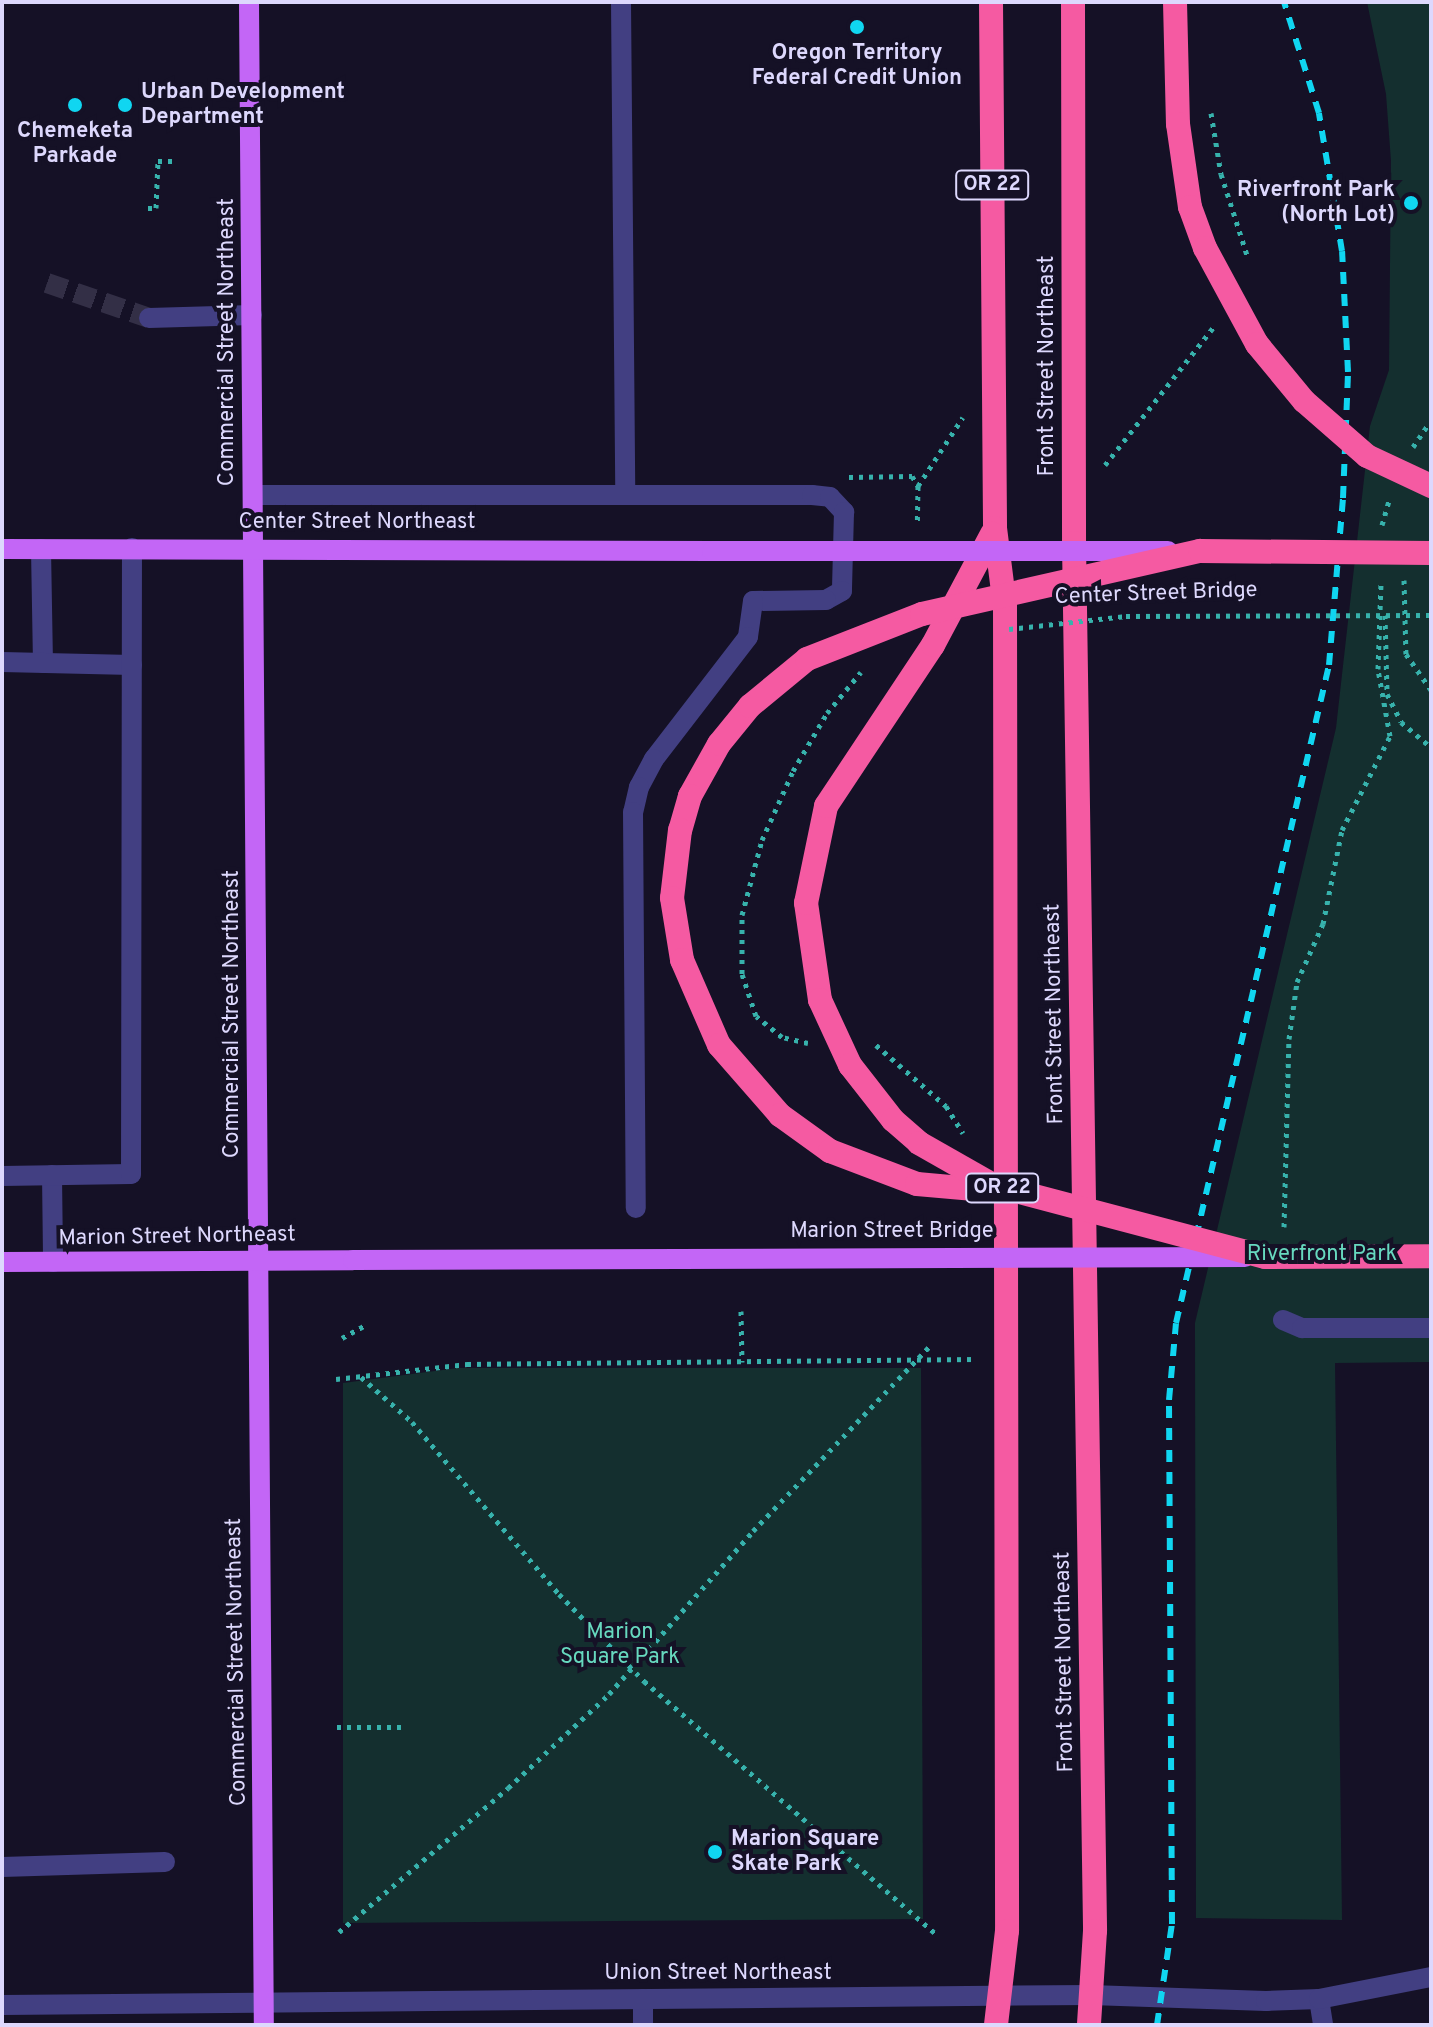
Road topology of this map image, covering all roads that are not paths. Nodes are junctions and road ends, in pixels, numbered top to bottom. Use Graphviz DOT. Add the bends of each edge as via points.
graph roads {
  1 [pos="249,2"];
  2 [pos="621,2"];
  3 [pos="991,2"];
  4 [pos="1073,2"];
  5 [pos="1175,2"];
  6 [pos="252,315"];
  7 [pos="149,318"];
  8 [pos="1431,486"];
  9 [pos="625,493"];
  10 [pos="253,495"];
  11 [pos="995,528"];
  12 [pos="254,547"];
  13 [pos="132,548"];
  14 [pos="2,549"];
  15 [pos="41,549"];
  16 [pos="712,551"];
  17 [pos="1200,551"];
  18 [pos="1431,553"];
  19 [pos="2,662"];
  20 [pos="43,663"];
  21 [pos="132,665"];
  22 [pos="52,1175"];
  23 [pos="2,1176"];
  24 [pos="1006,1192"];
  25 [pos="636,1208"];
  26 [pos="1431,1256"];
  27 [pos="1265,1257"];
  28 [pos="259,1259"];
  29 [pos="353,1260"];
  30 [pos="2,1262"];
  31 [pos="53,1262"];
  32 [pos="1283,1320"];
  33 [pos="1431,1328"];
  34 [pos="165,1862"];
  35 [pos="2,1867"];
  36 [pos="1431,1977"];
  37 [pos="1091,1995"];
  38 [pos="1000,1996"];
  39 [pos="643,1999"];
  40 [pos="1319,1999"];
  41 [pos="264,2003"];
  42 [pos="2,2005"];
  43 [pos="264,2025"];
  44 [pos="643,2025"];
  45 [pos="996,2025"];
  46 [pos="1089,2025"];
  47 [pos="1323,2025"];
  1 -- 6 [label="main road, Commercial Street Northeast"];
  2 -- 9 [label="street"];
  3 -- 11 [label="highway, OR 22"];
  4 -- 37 [label="highway, Front Street Northeast"];
  5 -- 8 [label="highway, bridge" via="1178,124 1190,207 1205,248 1257,344 1304,401 1367,456"];
  6 -- 7 [label="street"];
  6 -- 10 [label="main road, Commercial Street Northeast"];
  9 -- 10 [label="street, Center Street Northeast"];
  9 -- 25 [label="street, Center Street Northeast" via="812,495 839,502 846,520 842,591 826,600 753,601 748,637 654,759 639,787 633,812"];
  10 -- 12 [label="main road, Commercial Street Northeast"];
  11 -- 24 [label="highway" via="1005,607"];
  11 -- 27 [label="highway, OR 22, bridge" via="933,645 826,806 806,903 820,1000 836,1041 874,1097 919,1143 956,1167 1038,1200"];
  12 -- 13 [label="main road, Center Street Northeast"];
  12 -- 16 [label="main road, Center Street Northeast"];
  12 -- 28 [label="main road, Commercial Street Northeast"];
  13 -- 15 [label="main road, Center Street Northeast"];
  13 -- 21 [label="street"];
  14 -- 15 [label="main road, Center Street Northeast"];
  15 -- 20 [label="street"];
  16 -- 17 [label="main road, Center Street Bridge, bridge"];
  17 -- 18 [label="highway, Center Street Bridge, bridge"];
  17 -- 24 [label="highway, bridge" via="875,628 807,659 719,744 687,807 672,898 682,960 719,1045 768,1104 830,1151 917,1184"];
  19 -- 20 [label="street"];
  20 -- 21 [label="street"];
  21 -- 22 [label="street" via="131,1174"];
  22 -- 23 [label="street"];
  22 -- 31 [label="street"];
  24 -- 38 [label="highway" via="1007,1931"];
  26 -- 27 [label="highway, Marion Street Bridge / OR 22, bridge"];
  27 -- 29 [label="main road, Marion Street Bridge, bridge"];
  28 -- 29 [label="main road, Marion Street Northeast"];
  28 -- 31 [label="main road, Marion Street Northeast"];
  28 -- 41 [label="main road, Commercial Street Northeast"];
  30 -- 31 [label="main road, Marion Street Northeast"];
  32 -- 33 [label="street" via="1302,1328"];
  34 -- 35 [label="street"];
  36 -- 40 [label="street, Union Street Northeast"];
  37 -- 38 [label="street, Union Street Northeast"];
  37 -- 40 [label="street, Union Street Northeast" via="1163,2001"];
  37 -- 46 [label="highway, Front Street Northeast"];
  38 -- 39 [label="street, Union Street Northeast"];
  38 -- 45 [label="highway"];
  39 -- 41 [label="street, Union Street Northeast"];
  39 -- 44 [label="street"];
  40 -- 47 [label="street"];
  41 -- 42 [label="street, Union Street Northeast"];
  41 -- 43 [label="main road, Commercial Street Northeast"];
}
